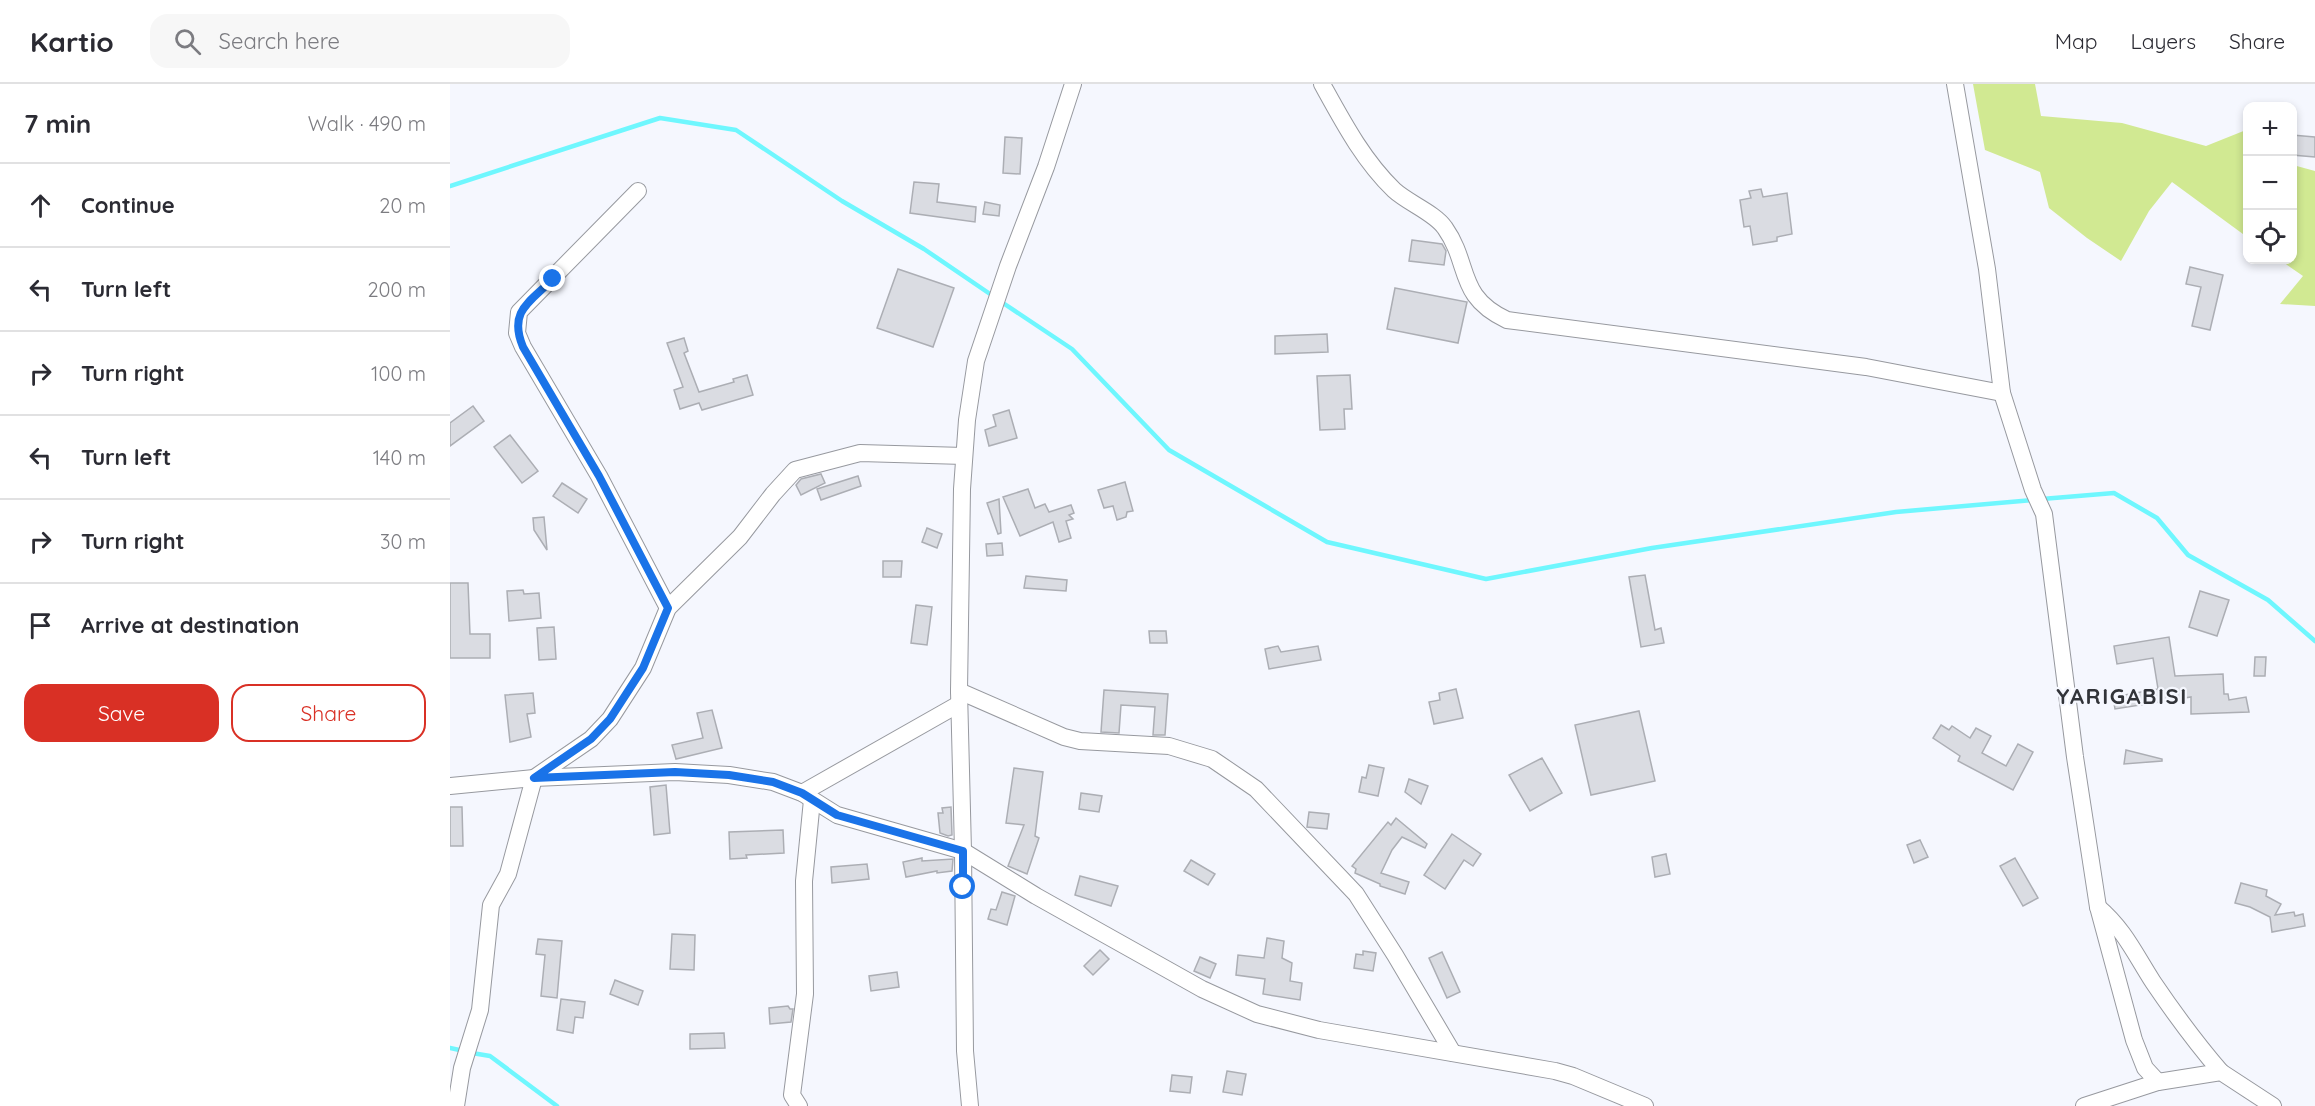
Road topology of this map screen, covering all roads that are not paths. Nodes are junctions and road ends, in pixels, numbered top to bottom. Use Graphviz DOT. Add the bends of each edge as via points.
graph roads {
  1 [pos="1073,84"];
  2 [pos="1322,84"];
  3 [pos="1955,84"];
  4 [pos="638,190"];
  5 [pos="2002,393"];
  6 [pos="964,456"];
  7 [pos="668,608"];
  8 [pos="959,698"];
  9 [pos="534,778"];
  10 [pos="450,786"];
  11 [pos="807,796"];
  12 [pos="963,851"];
  13 [pos="2098,907"];
  14 [pos="1453,1053"];
  15 [pos="456,1072"];
  16 [pos="2221,1072"];
  17 [pos="2158,1082"];
  18 [pos="456,1106"];
  19 [pos="799,1106"];
  20 [pos="970,1106"];
  21 [pos="1645,1106"];
  22 [pos="2084,1106"];
  23 [pos="2273,1106"];
  1 -- 6 [label="street" via="976,361"];
  2 -- 5 [label="street" via="1356,146 1395,191 1444,226 1464,276 1491,313 1507,320 1866,367"];
  3 -- 5 [label="street" via="1987,268"];
  4 -- 7 [label="street" via="519,312 517,333 599,476"];
  5 -- 13 [label="street" via="2044,514"];
  6 -- 7 [label="street" via="860,453 795,470 740,537"];
  6 -- 8 [label="street"];
  7 -- 9 [label="street" via="643,668 610,719 591,739"];
  8 -- 11 [label="street"];
  8 -- 12 [label="street"];
  8 -- 14 [label="street" via="1080,741 1169,746 1212,759 1256,789 1356,894"];
  9 -- 10 [label="street"];
  9 -- 11 [label="street" via="675,772 729,775 773,782"];
  9 -- 15 [label="street" via="512,864 491,905 480,1010"];
  11 -- 12 [label="street" via="837,815"];
  11 -- 19 [label="street" via="805,994 792,1095"];
  12 -- 14 [label="street" via="1202,989 1257,1014 1319,1030"];
  12 -- 20 [label="street" via="965,1051"];
  13 -- 16 [label="street" via="2115,921 2152,981"];
  13 -- 17 [label="street" via="2134,1040 2145,1068"];
  14 -- 21 [label="street" via="1573,1076"];
  15 -- 18 [label="street"];
  16 -- 17 [label="street"];
  16 -- 23 [label="street"];
  17 -- 22 [label="street"];
}
